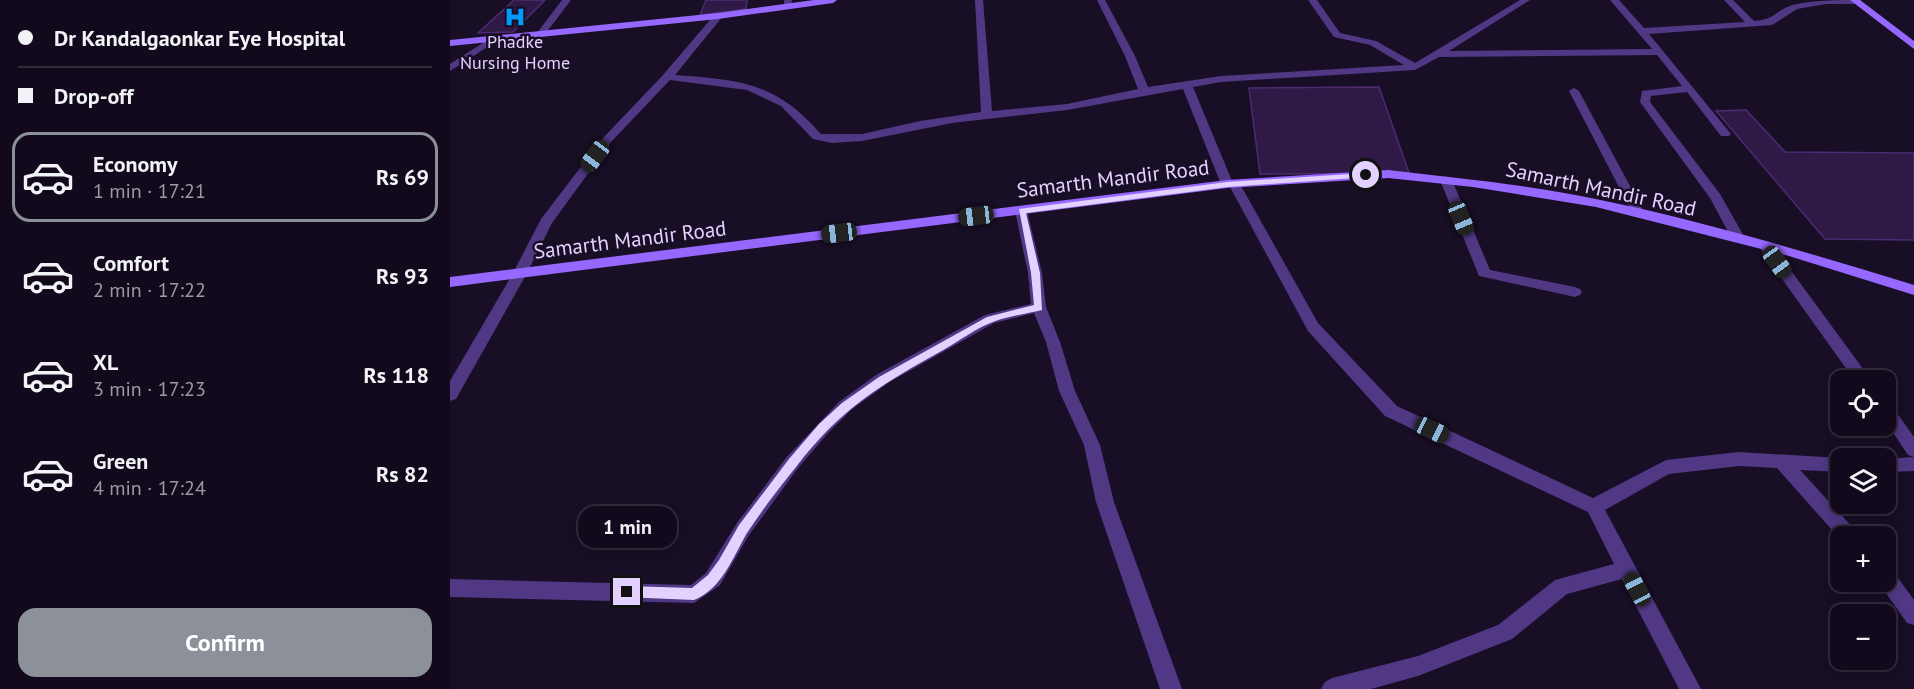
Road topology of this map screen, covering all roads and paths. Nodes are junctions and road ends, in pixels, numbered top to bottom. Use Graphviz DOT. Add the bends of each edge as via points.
graph roads {
  1 [pos="567,0"];
  2 [pos="833,0"];
  3 [pos="979,0"];
  4 [pos="1101,0"];
  5 [pos="1306,0"];
  6 [pos="1312,0"];
  7 [pos="1526,0"];
  8 [pos="1614,0"];
  9 [pos="1728,0"];
  10 [pos="1855,0"];
  11 [pos="788,3"];
  12 [pos="718,16"];
  13 [pos="1752,24"];
  14 [pos="1642,32"];
  15 [pos="540,35"];
  16 [pos="495,39"];
  17 [pos="450,43"];
  18 [pos="1914,46"];
  19 [pos="1660,52"];
  20 [pos="1434,54"];
  21 [pos="1415,67"];
  22 [pos="450,68"];
  23 [pos="667,77"];
  24 [pos="1187,85"];
  25 [pos="1689,89"];
  26 [pos="1144,91"];
  27 [pos="1574,91"];
  28 [pos="987,114"];
  29 [pos="1725,134"];
  30 [pos="1446,180"];
  31 [pos="1231,184"];
  32 [pos="1022,211"];
  33 [pos="1640,214"];
  34 [pos="1738,238"];
  35 [pos="1765,245"];
  36 [pos="520,273"];
  37 [pos="450,282"];
  38 [pos="1914,290"];
  39 [pos="1575,292"];
  40 [pos="1039,307"];
  41 [pos="1856,370"];
  42 [pos="450,395"];
  43 [pos="1896,424"];
  44 [pos="1914,450"];
  45 [pos="1781,461"];
  46 [pos="1830,464"];
  47 [pos="1914,464"];
  48 [pos="1896,465"];
  49 [pos="1594,507"];
  50 [pos="1840,526"];
  51 [pos="1627,569"];
  52 [pos="450,588"];
  53 [pos="1896,591"];
  54 [pos="1914,616"];
  55 [pos="1171,689"];
  56 [pos="1332,689"];
  57 [pos="1690,689"];
  1 -- 15 [label="street"];
  2 -- 11 [label="main road"];
  3 -- 28 [label="street"];
  4 -- 26 [label="street"];
  5 -- 6 [label="street"];
  6 -- 21 [label="street" via="1337,35 1372,44"];
  7 -- 20 [label="street"];
  8 -- 14 [label="street"];
  9 -- 13 [label="street"];
  10 -- 13 [label="street" via="1794,7 1772,21"];
  10 -- 18 [label="main road"];
  11 -- 12 [label="main road"];
  12 -- 15 [label="main road"];
  12 -- 23 [label="street"];
  13 -- 14 [label="street"];
  14 -- 19 [label="street"];
  15 -- 16 [label="main road"];
  16 -- 17 [label="main road"];
  16 -- 22 [label="street"];
  19 -- 20 [label="street"];
  19 -- 25 [label="street"];
  20 -- 21 [label="street"];
  21 -- 24 [label="street" via="1221,79"];
  23 -- 28 [label="street" via="738,83 779,98 801,116 817,137 832,140 854,140"];
  23 -- 36 [label="street" via="607,140 546,222"];
  24 -- 26 [label="street"];
  24 -- 31 [label="street"];
  25 -- 29 [label="street"];
  25 -- 34 [label="street" via="1646,93 1645,102 1716,197"];
  26 -- 28 [label="street" via="1068,107"];
  27 -- 33 [label="street"];
  30 -- 31 [label="main road, Samarth Mandir Road" via="1388,174"];
  30 -- 33 [label="main road, Samarth Mandir Road" via="1596,203"];
  30 -- 39 [label="street" via="1484,273"];
  31 -- 32 [label="main road, Samarth Mandir Road"];
  31 -- 49 [label="street" via="1313,327 1391,411"];
  32 -- 36 [label="main road, Samarth Mandir Road"];
  32 -- 40 [label="street"];
  33 -- 34 [label="main road, Samarth Mandir Road"];
  34 -- 35 [label="main road, Samarth Mandir Road"];
  35 -- 38 [label="main road, Samarth Mandir Road"];
  35 -- 41 [label="street"];
  36 -- 37 [label="main road, Samarth Mandir Road"];
  36 -- 42 [label="street"];
  40 -- 52 [label="street" via="990,319 882,379 845,406 792,463 749,520 724,564 694,594"];
  40 -- 55 [label="street" via="1067,391 1092,445 1105,502"];
  43 -- 44 [label="street"];
  45 -- 46 [label="street"];
  45 -- 49 [label="street" via="1739,459 1666,467"];
  45 -- 50 [label="street"];
  47 -- 48 [label="street"];
  49 -- 51 [label="street"];
  51 -- 56 [label="street" via="1562,586 1505,632 1418,666"];
  51 -- 57 [label="street"];
  53 -- 54 [label="street"];
}
